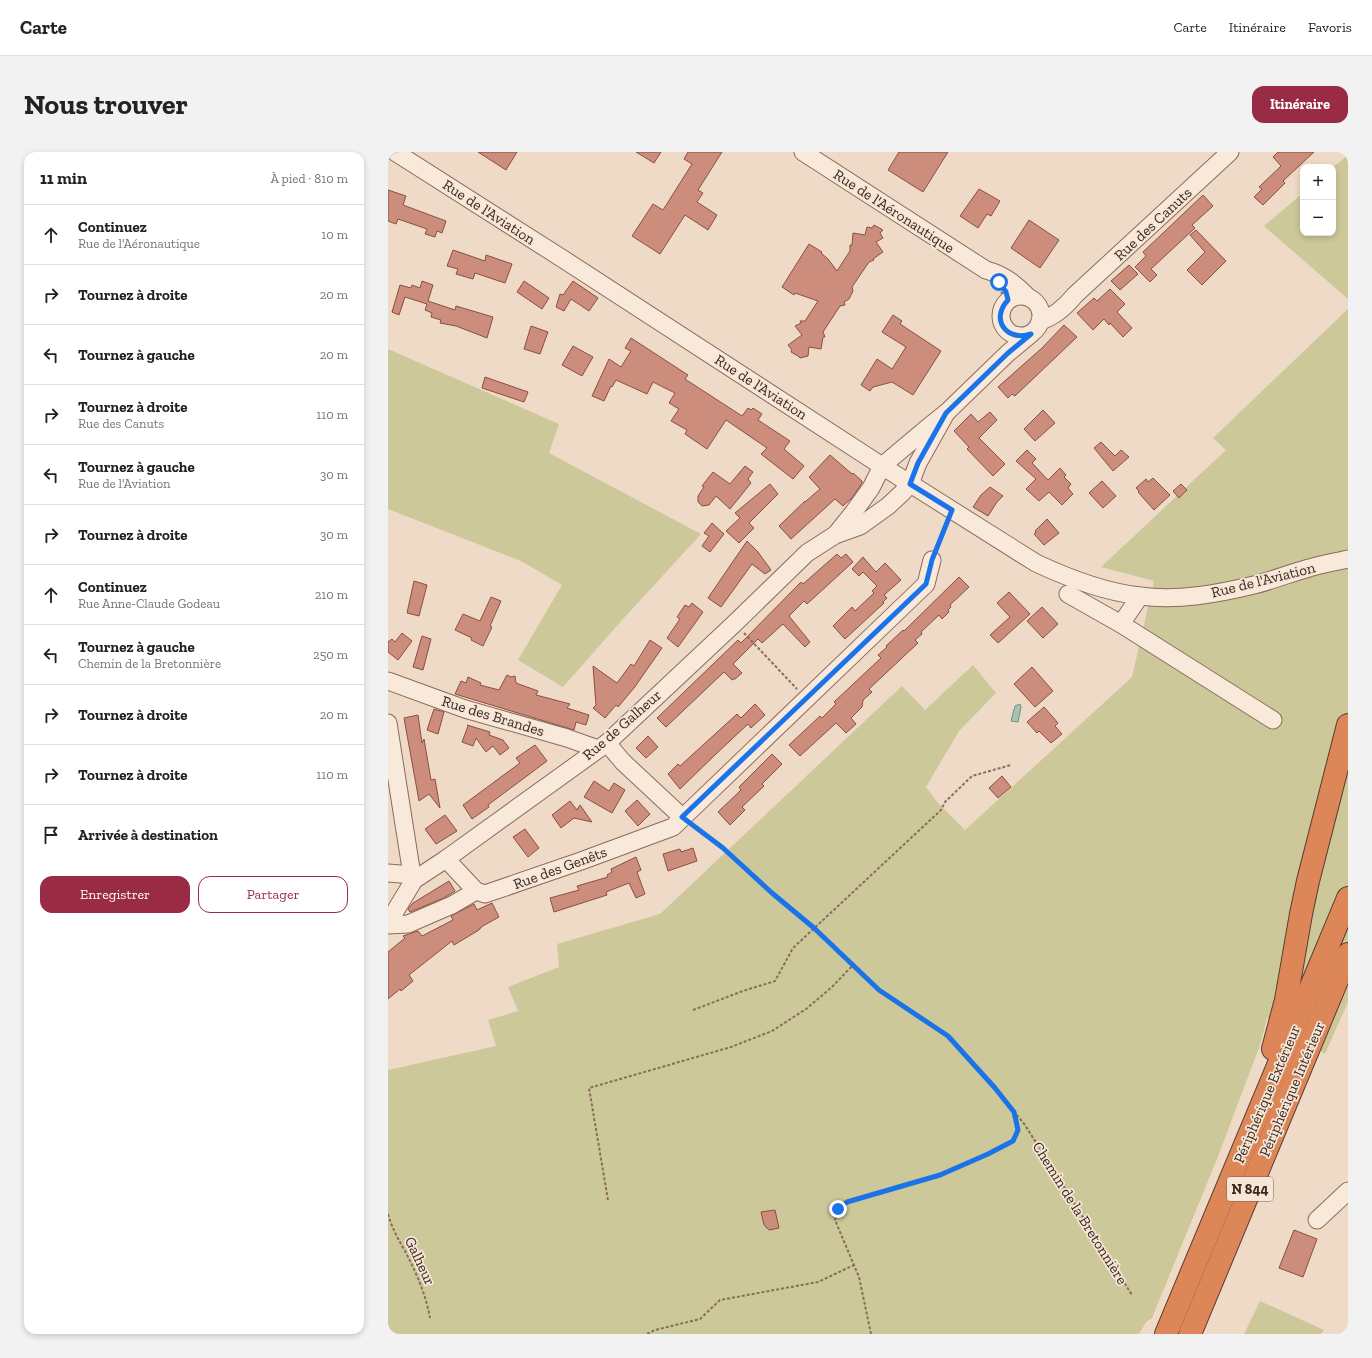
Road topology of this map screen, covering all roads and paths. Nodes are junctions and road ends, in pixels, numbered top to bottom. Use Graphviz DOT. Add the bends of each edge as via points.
graph roads {
  1 [pos="395,152"];
  2 [pos="803,152"];
  3 [pos="1230,152"];
  4 [pos="986,270"];
  5 [pos="1008,300"];
  6 [pos="1034,314"];
  7 [pos="946,413"];
  8 [pos="882,466"];
  9 [pos="910,484"];
  10 [pos="952,510"];
  11 [pos="835,535"];
  12 [pos="932,560"];
  13 [pos="1344,562"];
  14 [pos="1068,594"];
  15 [pos="1140,596"];
  16 [pos="735,623"];
  17 [pos="1121,624"];
  18 [pos="388,681"];
  19 [pos="806,699"];
  20 [pos="1273,720"];
  21 [pos="388,723"];
  22 [pos="1348,725"];
  23 [pos="603,746"];
  24 [pos="1011,766"];
  25 [pos="682,817"];
  26 [pos="446,860"];
  27 [pos="388,873"];
  28 [pos="413,877"];
  29 [pos="476,891"];
  30 [pos="1348,898"];
  31 [pos="388,924"];
  32 [pos="814,928"];
  33 [pos="1348,954"];
  34 [pos="853,965"];
  35 [pos="693,1010"];
  36 [pos="1014,1112"];
  37 [pos="1255,1121"];
  38 [pos="1348,1191"];
  39 [pos="608,1200"];
  40 [pos="388,1214"];
  41 [pos="1316,1220"];
  42 [pos="854,1265"];
  43 [pos="1132,1295"];
  44 [pos="430,1318"];
  45 [pos="647,1334"];
  46 [pos="870,1334"];
  47 [pos="1166,1334"];
  48 [pos="1190,1334"];
  1 -- 8 [label="street, Rue de l'Aviation"];
  2 -- 4 [label="street, Rue de l'Aéronautique"];
  3 -- 6 [label="street, Rue des Canuts" via="1065,306 1046,319"];
  4 -- 5 [label="street, Rue de l'Aéronautique" via="1003,287"];
  4 -- 6 [label="street, Rue de l'Aéronautique" via="1019,287"];
  5 -- 6 [label="street" via="1018,296"];
  5 -- 6 [label="street" via="1000,314 1002,325 1015,335 1022,336"];
  6 -- 7 [label="street, Rue des Canuts" via="1008,353"];
  7 -- 8 [label="street, Rue des Canuts"];
  7 -- 9 [label="street, Rue des Canuts" via="918,463"];
  8 -- 9 [label="street, Rue de l'Aviation"];
  8 -- 11 [label="street, Rue de Galheur" via="871,488"];
  9 -- 10 [label="street, Rue de l'Aviation"];
  9 -- 11 [label="street, Rue de Galheur" via="888,506 860,526"];
  10 -- 12 [label="path"];
  10 -- 15 [label="street, Rue de l'Aviation" via="1036,563 1057,573 1101,588"];
  11 -- 16 [label="street, Rue de Galheur" via="807,553"];
  12 -- 19 [label="street, Rue des Genêts" via="926,584"];
  13 -- 15 [label="street, Rue de l'Aviation" via="1310,567 1229,591 1182,597"];
  14 -- 17 [label="street"];
  15 -- 17 [label="street"];
  16 -- 19 [label="path"];
  16 -- 23 [label="street, Rue de Galheur"];
  17 -- 20 [label="street"];
  18 -- 23 [label="street, Rue des Brandes" via="465,709"];
  19 -- 25 [label="street, Rue des Genêts"];
  21 -- 28 [label="street"];
  22 -- 37 [label="highway" via="1308,881 1282,1018 1254,1100"];
  23 -- 25 [label="street"];
  23 -- 26 [label="street, Rue de Galheur"];
  24 -- 32 [label="path" via="972,776 941,810"];
  25 -- 29 [label="street, Rue des Genêts" via="673,826 581,861 485,894"];
  25 -- 32 [label="path, Chemin de la Bretonnière" via="723,848"];
  26 -- 28 [label="street, Rue de Galheur"];
  26 -- 29 [label="street"];
  27 -- 28 [label="street"];
  28 -- 31 [label="street, Rue de Galheur"];
  29 -- 31 [label="street" via="452,905 408,924"];
  30 -- 37 [label="highway, Périphérique Extérieur / N 844"];
  32 -- 34 [label="path, Chemin de la Bretonnière"];
  32 -- 35 [label="path" via="793,948 775,981"];
  33 -- 48 [label="highway, Périphérique Intérieur / N 844"];
  34 -- 36 [label="path, Chemin de la Bretonnière" via="879,990 948,1036"];
  34 -- 39 [label="path" via="832,987 772,1031 731,1047 589,1088"];
  36 -- 42 [label="path" via="1018,1130 1013,1141 940,1175 847,1202 838,1209 835,1220"];
  36 -- 43 [label="path, Chemin de la Bretonnière" via="1025,1125"];
  37 -- 47 [label="highway, Périphérique Extérieur / N 844"];
  38 -- 41 [label="street"];
  40 -- 44 [label="path, Galheur" via="391,1227 406,1252 428,1303"];
  42 -- 45 [label="path" via="818,1282 720,1300 700,1319"];
  42 -- 46 [label="path" via="859,1276"];
}
